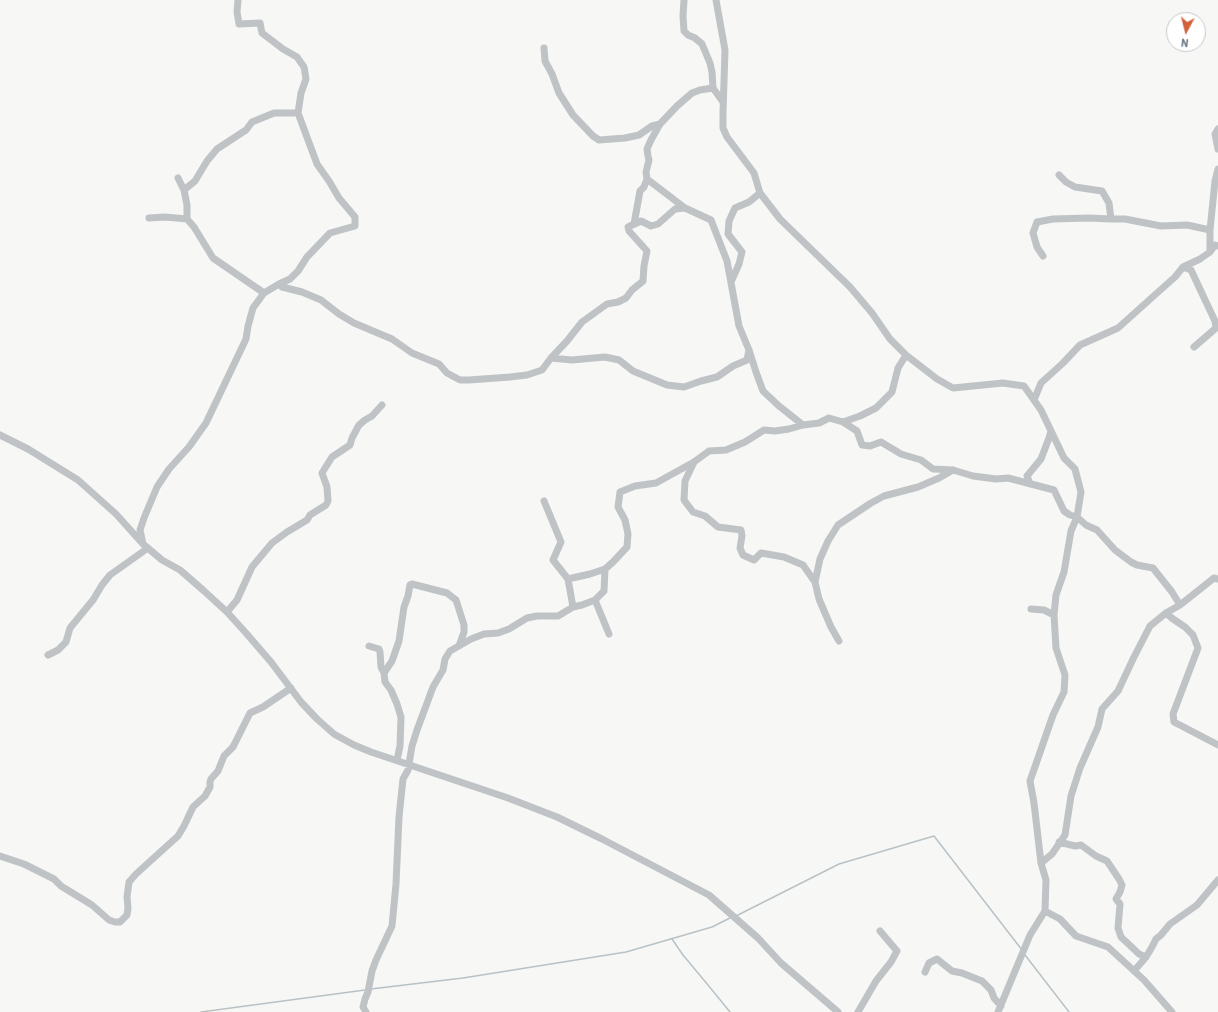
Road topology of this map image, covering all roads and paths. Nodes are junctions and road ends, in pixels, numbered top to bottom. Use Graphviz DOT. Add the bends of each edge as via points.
graph roads {
  1 [pos="238,0"];
  2 [pos="684,0"];
  3 [pos="716,0"];
  4 [pos="544,48"];
  5 [pos="713,88"];
  6 [pos="723,102"];
  7 [pos="298,113"];
  8 [pos="660,124"];
  9 [pos="1218,129"];
  10 [pos="1218,149"];
  11 [pos="1218,169"];
  12 [pos="1059,175"];
  13 [pos="647,179"];
  14 [pos="179,180"];
  15 [pos="186,188"];
  16 [pos="760,193"];
  17 [pos="685,208"];
  18 [pos="149,218"];
  19 [pos="187,219"];
  20 [pos="1111,219"];
  21 [pos="634,224"];
  22 [pos="1210,230"];
  23 [pos="1218,246"];
  24 [pos="1210,252"];
  25 [pos="1043,256"];
  26 [pos="1183,267"];
  27 [pos="731,282"];
  28 [pos="279,284"];
  29 [pos="264,293"];
  30 [pos="1217,326"];
  31 [pos="1194,347"];
  32 [pos="749,350"];
  33 [pos="906,355"];
  34 [pos="551,358"];
  35 [pos="1034,400"];
  36 [pos="382,405"];
  37 [pos="843,422"];
  38 [pos="803,425"];
  39 [pos="1051,431"];
  40 [pos="0,435"];
  41 [pos="694,462"];
  42 [pos="953,470"];
  43 [pos="1030,484"];
  44 [pos="544,501"];
  45 [pos="1077,517"];
  46 [pos="145,546"];
  47 [pos="605,569"];
  48 [pos="1218,578"];
  49 [pos="568,579"];
  50 [pos="815,582"];
  51 [pos="595,600"];
  52 [pos="1180,605"];
  53 [pos="573,607"];
  54 [pos="1031,609"];
  55 [pos="227,612"];
  56 [pos="1166,613"];
  57 [pos="1054,615"];
  58 [pos="609,634"];
  59 [pos="839,641"];
  60 [pos="368,646"];
  61 [pos="459,646"];
  62 [pos="48,655"];
  63 [pos="384,673"];
  64 [pos="291,688"];
  65 [pos="1218,745"];
  66 [pos="397,760"];
  67 [pos="409,764"];
  68 [pos="1059,842"];
  69 [pos="0,856"];
  70 [pos="1041,863"];
  71 [pos="1218,880"];
  72 [pos="1045,911"];
  73 [pos="880,931"];
  74 [pos="1146,957"];
  75 [pos="1134,971"];
  76 [pos="925,972"];
  77 [pos="1000,1009"];
  78 [pos="366,1012"];
  79 [pos="838,1012"];
  80 [pos="858,1012"];
  81 [pos="1172,1012"];
  1 -- 7 [label="street" via="240,24 260,23 262,33 283,50 297,57 304,67 306,80"];
  2 -- 5 [label="street" via="684,31 702,44 710,63"];
  3 -- 6 [label="street" via="725,50"];
  4 -- 8 [label="street" via="545,60 559,93 573,115 599,140 639,135"];
  5 -- 6 [label="street"];
  5 -- 8 [label="street" via="692,93"];
  6 -- 16 [label="street" via="727,137 754,173"];
  7 -- 15 [label="street" via="274,113 252,122 246,130 216,149 195,181"];
  7 -- 28 [label="street" via="317,164 355,217 355,226 330,233 290,279"];
  8 -- 13 [label="street" via="647,149"];
  9 -- 10 [label="street" via="1215,134"];
  11 -- 22 [label="street"];
  12 -- 20 [label="street" via="1074,187 1102,192 1109,203"];
  13 -- 17 [label="street"];
  13 -- 21 [label="street" via="640,191"];
  14 -- 15 [label="street"];
  15 -- 19 [label="street"];
  16 -- 27 [label="street" via="749,202 735,208 729,221 728,234 742,252"];
  16 -- 33 [label="street" via="780,219 850,287 890,339"];
  17 -- 21 [label="street" via="675,209 658,224 651,226 641,221"];
  17 -- 27 [label="street" via="711,220 727,261"];
  18 -- 19 [label="street"];
  19 -- 29 [label="street" via="212,258"];
  20 -- 22 [label="street" via="1161,226 1187,225"];
  20 -- 25 [label="street" via="1053,219 1037,222 1033,233"];
  21 -- 34 [label="street" via="628,227 629,231 647,251 643,281 626,298 607,304 582,322"];
  22 -- 24 [label="street"];
  23 -- 24 [label="street" via="1215,245"];
  24 -- 26 [label="street"];
  26 -- 30 [label="street" via="1191,270"];
  26 -- 35 [label="street" via="1118,328 1080,345 1041,383"];
  27 -- 32 [label="street" via="739,326"];
  28 -- 29 [label="street"];
  28 -- 34 [label="street" via="282,288 302,292 321,300 354,323 392,339 412,353 439,364 447,373 460,380 527,375 542,370"];
  29 -- 46 [label="street" via="253,308 246,339 206,423 157,487 140,530"];
  30 -- 31 [label="street"];
  32 -- 34 [label="street" via="747,360 717,377 684,387 667,385 633,371 619,360 605,357 572,360"];
  32 -- 38 [label="street" via="764,391"];
  33 -- 35 [label="street" via="937,379 954,388 1003,383 1024,386"];
  33 -- 37 [label="street" via="898,368 892,392 876,408"];
  35 -- 39 [label="street"];
  36 -- 55 [label="street" via="359,425 350,445 332,457 322,473 328,495 326,505 272,543 252,567 237,600"];
  37 -- 38 [label="street" via="829,418 820,423"];
  37 -- 42 [label="street" via="857,431 862,445 870,446 881,442 901,454 921,460 933,469"];
  38 -- 41 [label="street" via="775,431 764,430 726,450 709,451"];
  39 -- 43 [label="street" via="1041,460 1027,476"];
  39 -- 45 [label="street" via="1064,458 1075,469 1082,492"];
  40 -- 46 [label="street" via="78,480 116,514"];
  41 -- 47 [label="street" via="656,483 635,486 620,492 618,507 625,520 627,547"];
  41 -- 50 [label="street" via="685,481 684,500 693,512 705,516 718,527 740,530 740,548 743,555 754,560 761,552 784,557 804,565"];
  42 -- 43 [label="street" via="973,476 1008,478"];
  42 -- 50 [label="street" via="918,487 884,496 838,525 823,553"];
  43 -- 45 [label="street" via="1054,490 1064,512"];
  44 -- 49 [label="street" via="561,542 553,560"];
  45 -- 52 [label="street" via="1097,530 1115,550 1131,562 1152,568"];
  45 -- 57 [label="street" via="1071,531 1064,572 1056,595"];
  46 -- 55 [label="street" via="180,570"];
  46 -- 62 [label="street" via="110,575 70,628 66,642"];
  47 -- 49 [label="street"];
  47 -- 51 [label="street" via="604,591"];
  48 -- 52 [label="street" via="1214,578"];
  49 -- 53 [label="street"];
  50 -- 59 [label="street" via="819,599"];
  51 -- 53 [label="street"];
  51 -- 58 [label="street"];
  52 -- 56 [label="street"];
  53 -- 61 [label="street" via="558,616 527,618 509,629 484,634"];
  54 -- 57 [label="street" via="1044,610"];
  55 -- 64 [label="street"];
  56 -- 65 [label="street" via="1193,635 1198,648 1173,714 1174,722"];
  56 -- 68 [label="street" via="1150,626 1118,691 1102,709 1098,727 1080,768 1071,796 1064,835"];
  57 -- 70 [label="street" via="1056,648 1065,675 1064,692 1052,714 1030,781"];
  60 -- 63 [label="street" via="379,650"];
  61 -- 63 [label="street" via="464,625 456,600 448,593 412,584 404,607 399,641 392,661"];
  61 -- 67 [label="street" via="450,651 433,687 412,746"];
  63 -- 66 [label="street" via="385,682 391,690 401,717"];
  64 -- 66 [label="street" via="301,702 334,734 370,752"];
  64 -- 69 [label="street" via="250,714 233,747 224,756 211,778 206,796 193,807 178,836 129,882 127,914 120,922 109,920 54,879 24,864"];
  66 -- 67 [label="street"];
  67 -- 78 [label="street" via="403,779 399,817 392,926 372,971 363,1007"];
  67 -- 79 [label="street" via="557,817 709,895"];
  68 -- 70 [label="street" via="1052,854"];
  68 -- 74 [label="street" via="1081,845 1107,861 1122,885 1116,899 1120,904 1118,928 1121,937 1139,954"];
  70 -- 72 [label="street" via="1046,880"];
  71 -- 74 [label="street" via="1197,905 1170,924 1156,939"];
  72 -- 75 [label="street" via="1060,919 1076,936 1108,947"];
  72 -- 77 [label="street" via="1030,935"];
  73 -- 80 [label="street" via="896,951"];
  74 -- 75 [label="street"];
  75 -- 81 [label="street"];
  76 -- 77 [label="street" via="929,963 937,959 952,971 982,981 991,990"];
}
